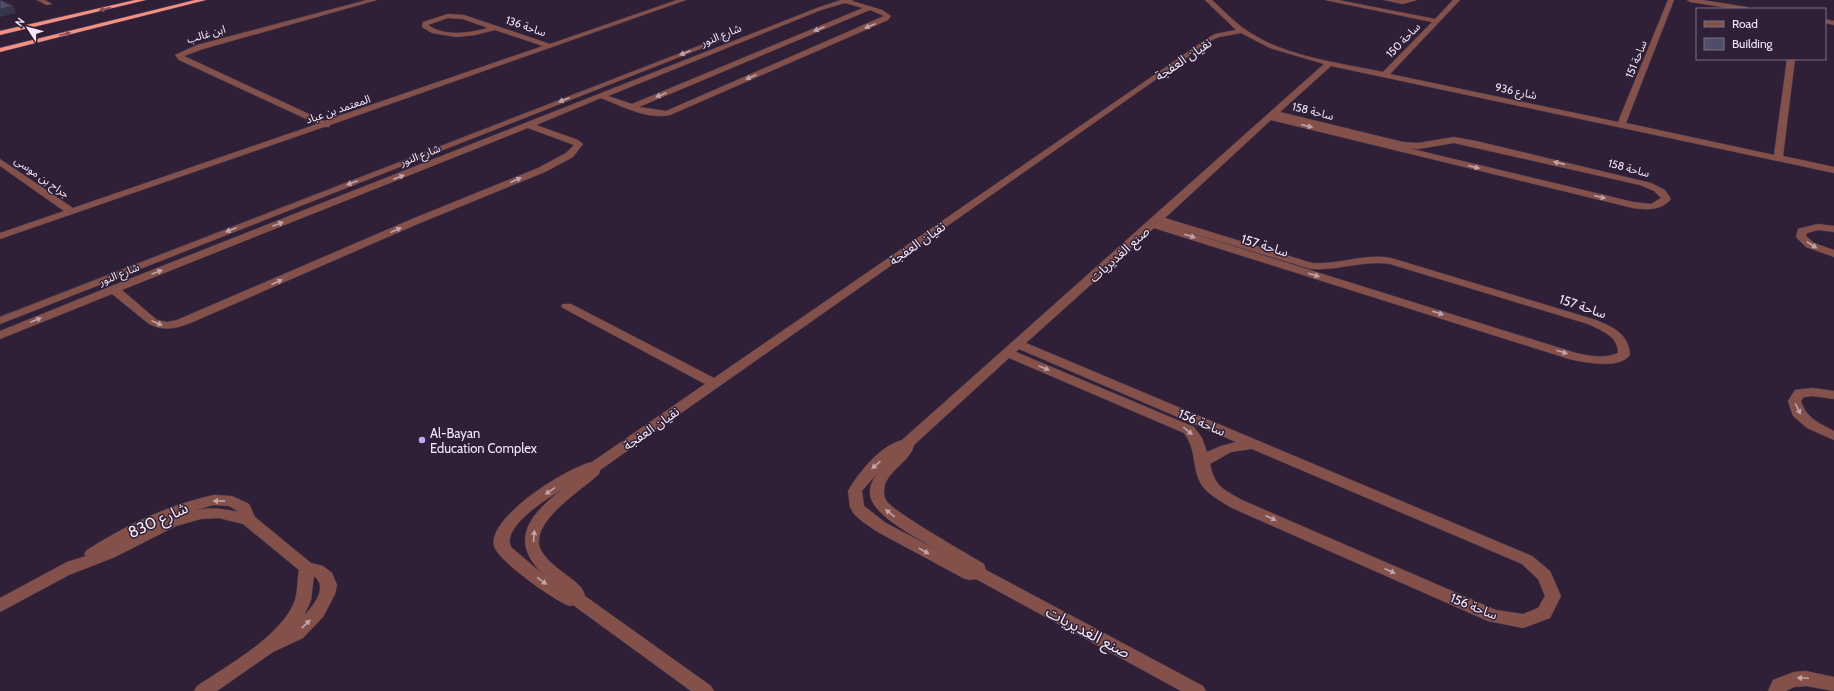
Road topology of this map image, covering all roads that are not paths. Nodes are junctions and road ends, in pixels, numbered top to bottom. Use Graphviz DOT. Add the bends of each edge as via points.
graph roads {
  1 [pos="40,0"];
  2 [pos="143,0"];
  3 [pos="204,0"];
  4 [pos="374,0"];
  5 [pos="683,0"];
  6 [pos="827,0"];
  7 [pos="1208,0"];
  8 [pos="1328,0"];
  9 [pos="1387,0"];
  10 [pos="1414,0"];
  11 [pos="1457,0"];
  12 [pos="1671,0"];
  13 [pos="1690,0"];
  14 [pos="847,1"];
  15 [pos="49,4"];
  16 [pos="868,8"];
  17 [pos="1741,8"];
  18 [pos="1437,22"];
  19 [pos="495,28"];
  20 [pos="1243,31"];
  21 [pos="0,33"];
  22 [pos="550,46"];
  23 [pos="0,50"];
  24 [pos="1791,60"];
  25 [pos="1329,63"];
  26 [pos="1385,74"];
  27 [pos="583,93"];
  28 [pos="599,97"];
  29 [pos="632,107"];
  30 [pos="1271,115"];
  31 [pos="326,125"];
  32 [pos="529,125"];
  33 [pos="1621,125"];
  34 [pos="1432,144"];
  35 [pos="1778,158"];
  36 [pos="1449,161"];
  37 [pos="0,162"];
  38 [pos="1834,170"];
  39 [pos="71,211"];
  40 [pos="1155,222"];
  41 [pos="1834,229"];
  42 [pos="0,236"];
  43 [pos="1834,254"];
  44 [pos="1343,264"];
  45 [pos="1355,287"];
  46 [pos="113,289"];
  47 [pos="567,306"];
  48 [pos="0,321"];
  49 [pos="0,335"];
  50 [pos="1013,348"];
  51 [pos="715,384"];
  52 [pos="1834,395"];
  53 [pos="1834,436"];
  54 [pos="907,443"];
  55 [pos="1254,444"];
  56 [pos="1203,462"];
  57 [pos="596,466"];
  58 [pos="307,568"];
  59 [pos="978,573"];
  60 [pos="575,598"];
  61 [pos="0,606"];
  62 [pos="273,643"];
  63 [pos="1834,684"];
  64 [pos="204,691"];
  65 [pos="705,691"];
  66 [pos="1197,691"];
  67 [pos="1777,691"];
  1 -- 15 [label="street"];
  2 -- 21 [label="highway, one-way"];
  23 -- 3 [label="highway, one-way"];
  4 -- 31 [label="street, ابن غالب" via="200,46 179,55"];
  5 -- 22 [label="street, المعتمد بن عباد"];
  6 -- 27 [label="street, شارع النور, one-way"];
  7 -- 20 [label="street, شارع 936"];
  8 -- 18 [label="street, ساحة 150"];
  9 -- 10 [label="street, ساحة 150"];
  11 -- 18 [label="street, ساحة 150"];
  12 -- 33 [label="street, ساحة 151"];
  13 -- 17 [label="street"];
  14 -- 16 [label="street"];
  14 -- 28 [label="street, شارع النور" via="819,9"];
  16 -- 29 [label="street, one-way"];
  16 -- 29 [label="street, one-way" via="888,16 675,110 656,114"];
  18 -- 26 [label="street, ساحة 150"];
  19 -- 19 [label="street, ساحة 136" via="458,16 438,18 425,23 424,26 433,31 462,36"];
  19 -- 22 [label="street, ساحة 136"];
  20 -- 25 [label="street, شارع 936" via="1270,45"];
  20 -- 51 [label="street, نقيان العفجة" via="1217,35 1210,39"];
  22 -- 31 [label="street, المعتمد بن عباد"];
  24 -- 35 [label="street"];
  25 -- 26 [label="street, شارع 936"];
  25 -- 30 [label="street, صنع الغديريات"];
  26 -- 33 [label="street, شارع 936"];
  27 -- 28 [label="street"];
  27 -- 48 [label="street, شارع النور, one-way"];
  28 -- 29 [label="street"];
  28 -- 32 [label="street, شارع النور"];
  30 -- 34 [label="street, ساحة 158" via="1403,145"];
  30 -- 36 [label="street, ساحة 158, one-way"];
  30 -- 40 [label="street, صنع الغديريات"];
  31 -- 39 [label="street, المعتمد بن عباد"];
  46 -- 32 [label="street, شارع النور, one-way"];
  46 -- 32 [label="street, one-way" via="159,326 191,319 510,183 578,148 575,142"];
  33 -- 35 [label="street, شارع 936"];
  34 -- 36 [label="street" via="1439,154"];
  36 -- 34 [label="street, ساحة 158, one-way" via="1639,206 1662,204 1666,199 1665,194 1646,184 1483,145 1454,140"];
  35 -- 38 [label="street, شارع 936"];
  37 -- 39 [label="street, جراح بن موسى"];
  39 -- 42 [label="street, المعتمد بن عباد"];
  40 -- 44 [label="street, ساحة 157" via="1302,264 1317,267"];
  40 -- 45 [label="street, ساحة 157, one-way"];
  40 -- 50 [label="street, صنع الغديريات"];
  41 -- 43 [label="street, one-way" via="1809,228 1802,231 1802,237 1810,245"];
  44 -- 45 [label="street" via="1345,276"];
  45 -- 44 [label="street, ساحة 157, one-way" via="1573,356 1612,360 1624,354 1625,347 1621,339 1592,322 1387,260 1371,259"];
  49 -- 46 [label="street, شارع النور, one-way"];
  47 -- 51 [label="street"];
  50 -- 54 [label="street, صنع الغديريات"];
  50 -- 55 [label="street, ساحة 156"];
  50 -- 56 [label="street, ساحة 156, one-way" via="1189,430 1199,446"];
  51 -- 57 [label="street, نقيان العفجة"];
  52 -- 53 [label="street, one-way" via="1800,393 1794,401 1798,413 1812,425"];
  59 -- 54 [label="street, صنع الغديريات, one-way" via="978,568 896,517 878,500 876,490 880,481 906,449"];
  54 -- 59 [label="street, صنع الغديريات, one-way" via="900,444 863,478 855,492 857,507 881,527 935,557 969,574"];
  55 -- 56 [label="street" via="1224,448"];
  56 -- 55 [label="street, ساحة 156, one-way" via="1210,486 1237,504 1494,616 1523,621 1544,613 1553,596 1544,575 1527,560"];
  60 -- 57 [label="street, نقيان العفجة, one-way" via="576,592 537,556 532,534 550,507 593,472"];
  57 -- 60 [label="street, نقيان العفجة, one-way" via="581,471 528,506 508,524 503,534 502,545 506,552 564,597 570,600"];
  58 -- 61 [label="street, شارع 830" via="248,520 219,513 201,514 171,522 110,553 67,570"];
  58 -- 62 [label="street" via="304,579 305,594 300,608"];
  62 -- 58 [label="street, شارع 830, one-way" via="296,634 325,603 328,581 319,571"];
  59 -- 66 [label="street, صنع الغديريات"];
  60 -- 65 [label="street, نقيان العفجة"];
  62 -- 64 [label="street"];
  63 -- 67 [label="street, one-way" via="1818,679 1795,678 1779,685"];
}
